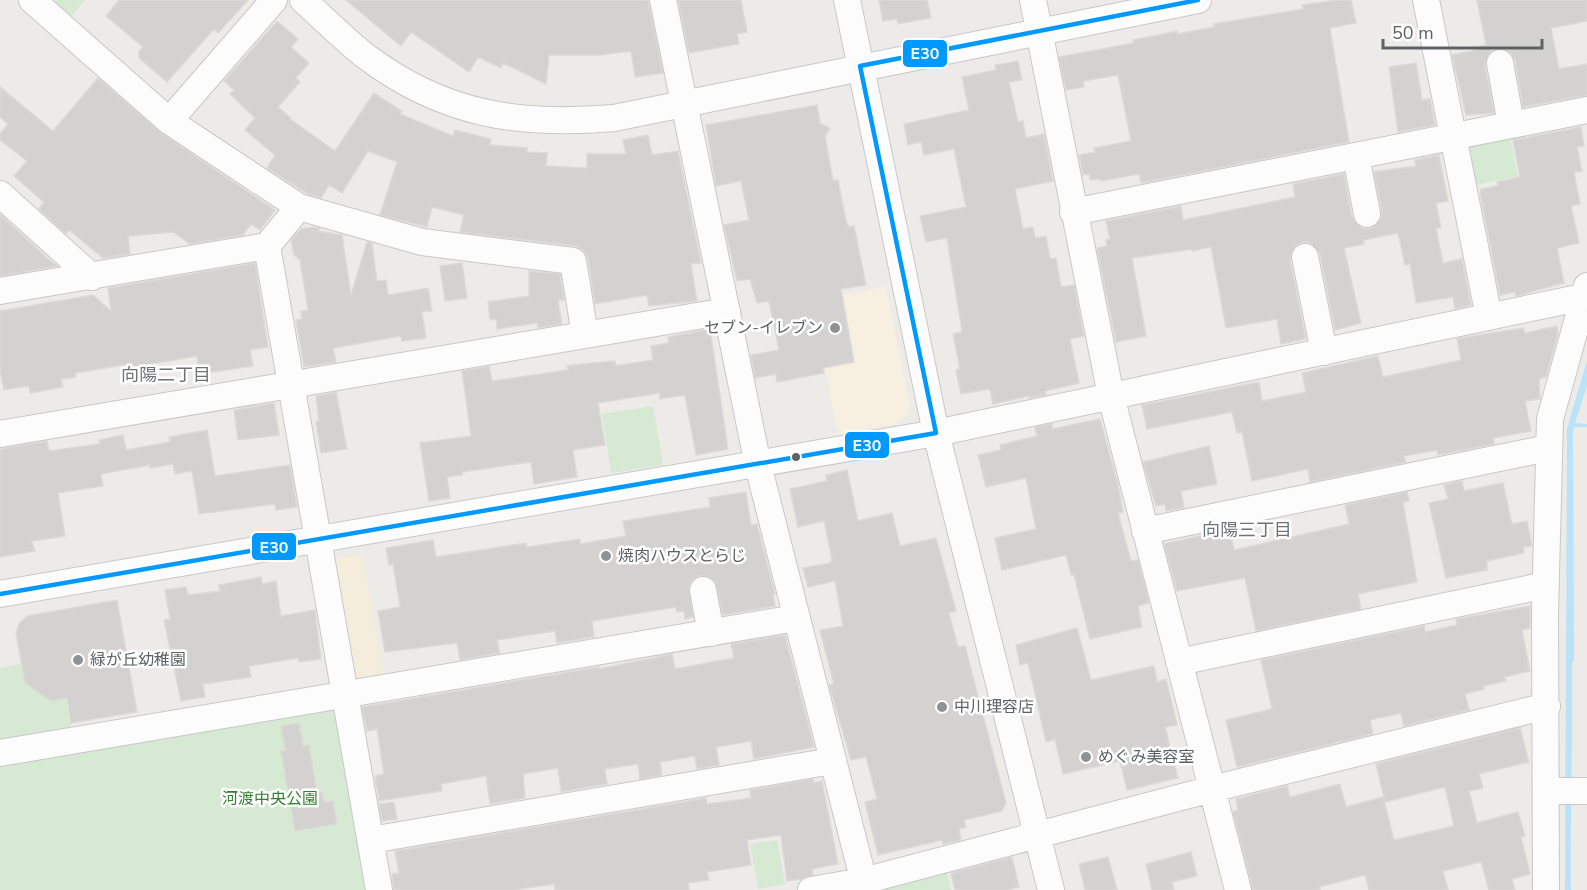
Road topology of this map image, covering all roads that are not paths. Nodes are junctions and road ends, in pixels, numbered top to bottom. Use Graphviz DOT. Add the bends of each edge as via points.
graph roads {
  1 [pos="32,0"];
  2 [pos="274,0"];
  3 [pos="303,0"];
  4 [pos="663,0"];
  5 [pos="847,0"];
  6 [pos="1033,0"];
  7 [pos="1198,0"];
  8 [pos="1426,0"];
  9 [pos="1039,33"];
  10 [pos="1500,63"];
  11 [pos="860,66"];
  12 [pos="683,104"];
  13 [pos="1587,110"];
  14 [pos="169,121"];
  15 [pos="1511,124"];
  16 [pos="1453,136"];
  17 [pos="1356,156"];
  18 [pos="0,194"];
  19 [pos="299,207"];
  20 [pos="1073,212"];
  21 [pos="1367,213"];
  22 [pos="267,246"];
  23 [pos="1305,257"];
  24 [pos="92,277"];
  25 [pos="0,291"];
  26 [pos="1585,291"];
  27 [pos="727,311"];
  28 [pos="1489,317"];
  29 [pos="585,335"];
  30 [pos="1324,352"];
  31 [pos="292,385"];
  32 [pos="1111,396"];
  33 [pos="936,433"];
  34 [pos="0,434"];
  35 [pos="1548,448"];
  36 [pos="758,465"];
  37 [pos="1145,531"];
  38 [pos="319,539"];
  39 [pos="1546,585"];
  40 [pos="703,590"];
  41 [pos="0,594"];
  42 [pos="796,618"];
  43 [pos="711,633"];
  44 [pos="1179,662"];
  45 [pos="345,694"];
  46 [pos="1547,706"];
  47 [pos="0,753"];
  48 [pos="832,761"];
  49 [pos="1212,789"];
  50 [pos="1547,791"];
  51 [pos="1587,791"];
  52 [pos="1036,837"];
  53 [pos="371,840"];
  54 [pos="865,886"];
  55 [pos="379,890"];
  56 [pos="811,890"];
  57 [pos="1051,890"];
  58 [pos="1238,890"];
  59 [pos="1546,890"];
  1 -- 14 [label="street"];
  2 -- 14 [label="street"];
  3 -- 12 [label="street" via="365,55 415,86 463,108 512,120 562,122 614,118"];
  4 -- 12 [label="street"];
  5 -- 11 [label="street"];
  6 -- 9 [label="street"];
  7 -- 9 [label="street"];
  8 -- 16 [label="street"];
  9 -- 11 [label="street"];
  9 -- 20 [label="street"];
  10 -- 15 [label="street"];
  11 -- 12 [label="street"];
  11 -- 33 [label="street"];
  12 -- 27 [label="street"];
  13 -- 15 [label="street"];
  14 -- 19 [label="street"];
  15 -- 16 [label="street"];
  16 -- 17 [label="street"];
  16 -- 28 [label="street"];
  17 -- 20 [label="street"];
  17 -- 21 [label="street"];
  18 -- 24 [label="street"];
  19 -- 22 [label="street"];
  19 -- 29 [label="street" via="422,242 573,261"];
  20 -- 32 [label="street"];
  22 -- 24 [label="street"];
  22 -- 31 [label="street"];
  23 -- 30 [label="street"];
  24 -- 25 [label="street"];
  26 -- 28 [label="street"];
  26 -- 35 [label="street" via="1550,418"];
  27 -- 29 [label="street"];
  27 -- 36 [label="street"];
  28 -- 30 [label="street"];
  29 -- 31 [label="street"];
  30 -- 32 [label="street"];
  31 -- 34 [label="street"];
  31 -- 38 [label="street"];
  32 -- 33 [label="street"];
  32 -- 37 [label="street"];
  33 -- 36 [label="street"];
  33 -- 52 [label="street"];
  35 -- 37 [label="street"];
  35 -- 39 [label="street"];
  36 -- 38 [label="street"];
  36 -- 42 [label="street"];
  37 -- 44 [label="street"];
  38 -- 41 [label="street"];
  38 -- 45 [label="street"];
  39 -- 44 [label="street"];
  39 -- 46 [label="street"];
  40 -- 43 [label="street"];
  42 -- 43 [label="street"];
  42 -- 48 [label="street"];
  43 -- 45 [label="street"];
  44 -- 49 [label="street"];
  45 -- 47 [label="street"];
  45 -- 53 [label="street"];
  46 -- 49 [label="street"];
  46 -- 50 [label="street"];
  48 -- 53 [label="street"];
  48 -- 54 [label="street"];
  49 -- 52 [label="street"];
  49 -- 58 [label="street"];
  50 -- 51 [label="street"];
  50 -- 59 [label="street"];
  52 -- 54 [label="street"];
  52 -- 57 [label="street"];
  53 -- 55 [label="street"];
  54 -- 56 [label="street"];
}
